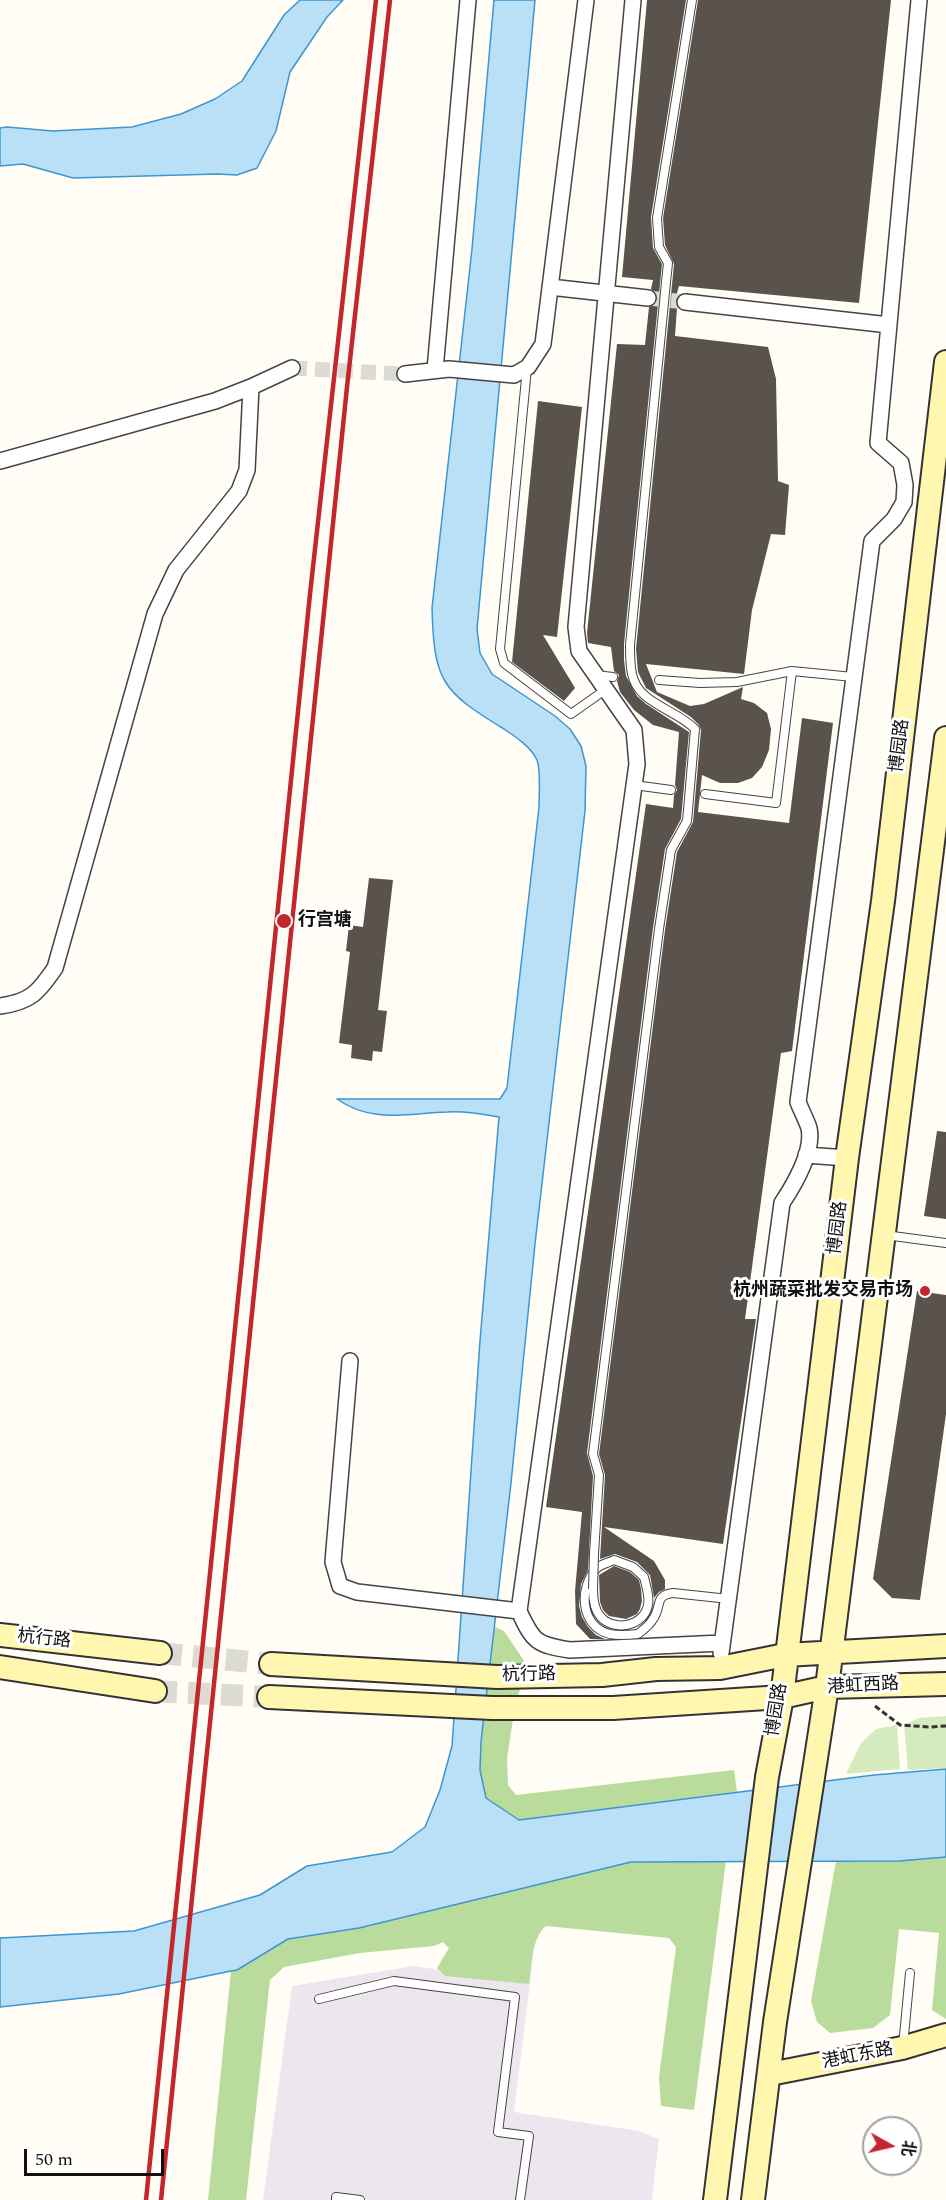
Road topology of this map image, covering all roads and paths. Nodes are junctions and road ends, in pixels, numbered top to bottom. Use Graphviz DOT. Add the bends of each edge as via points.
graph roads {
  1 [pos="468,0"];
  2 [pos="586,0"];
  3 [pos="633,0"];
  4 [pos="692,0"];
  5 [pos="919,0"];
  6 [pos="550,287"];
  7 [pos="606,293"];
  8 [pos="648,298"];
  9 [pos="685,302"];
  10 [pos="889,325"];
  11 [pos="946,362"];
  12 [pos="528,367"];
  13 [pos="292,368"];
  14 [pos="442,369"];
  15 [pos="405,374"];
  16 [pos="251,387"];
  17 [pos="0,461"];
  18 [pos="940,472"];
  19 [pos="930,498"];
  20 [pos="904,502"];
  21 [pos="792,671"];
  22 [pos="853,677"];
  23 [pos="659,680"];
  24 [pos="609,683"];
  25 [pos="946,738"];
  26 [pos="634,785"];
  27 [pos="671,790"];
  28 [pos="705,794"];
  29 [pos="0,1006"];
  30 [pos="806,1155"];
  31 [pos="847,1158"];
  32 [pos="884,1235"];
  33 [pos="946,1243"];
  34 [pos="350,1361"];
  35 [pos="729,1599"];
  36 [pos="519,1611"];
  37 [pos="0,1635"];
  38 [pos="722,1643"];
  39 [pos="946,1646"];
  40 [pos="831,1651"];
  41 [pos="160,1653"];
  42 [pos="785,1655"];
  43 [pos="272,1664"];
  44 [pos="0,1667"];
  45 [pos="720,1668"];
  46 [pos="946,1684"];
  47 [pos="826,1687"];
  48 [pos="155,1691"];
  49 [pos="269,1697"];
  50 [pos="782,1697"];
  51 [pos="867,1701"];
  52 [pos="946,1726"];
  53 [pos="910,1973"];
  54 [pos="319,1999"];
  55 [pos="946,2035"];
  56 [pos="902,2048"];
  57 [pos="770,2074"];
  58 [pos="336,2200"];
  59 [pos="360,2200"];
  60 [pos="520,2200"];
  61 [pos="715,2200"];
  62 [pos="753,2200"];
  1 -- 14 [label="street"];
  2 -- 6 [label="street"];
  3 -- 7 [label="street"];
  4 -- 35 [label="lane, bridge" via="657,218 659,248 668,263 630,645 632,675 641,694 686,719 695,729 687,821 671,849 659,929 593,1454 598,1475 594,1554 593,1589 593,1601 599,1616 612,1626 640,1620 648,1606 645,1577 614,1560 598,1566 588,1581 584,1597 587,1616 595,1626 608,1634 624,1635 638,1634 654,1619 665,1594"];
  5 -- 10 [label="street"];
  6 -- 7 [label="street"];
  6 -- 12 [label="street" via="543,344"];
  7 -- 8 [label="street"];
  7 -- 24 [label="street" via="576,627 579,651 595,675"];
  9 -- 10 [label="street"];
  10 -- 20 [label="street" via="878,443 901,463"];
  11 -- 18 [label="main road, 博园路"];
  12 -- 14 [label="street" via="514,375"];
  12 -- 24 [label="lane" via="500,649 504,663 571,714"];
  13 -- 16 [label="street"];
  14 -- 15 [label="street"];
  16 -- 17 [label="street" via="215,401"];
  16 -- 29 [label="street" via="247,470 239,491 176,570 155,614 55,968 39,991 19,1003"];
  18 -- 19 [label="main road, 博园路"];
  19 -- 20 [label="street"];
  19 -- 31 [label="main road, 博园路" via="883,901"];
  20 -- 22 [label="street" via="894,519 872,541"];
  21 -- 22 [label="lane"];
  21 -- 23 [label="lane" via="737,682"];
  21 -- 28 [label="lane" via="776,803"];
  22 -- 30 [label="street" via="798,1102 809,1130"];
  24 -- 26 [label="street" via="634,730"];
  25 -- 32 [label="main road"];
  26 -- 27 [label="lane"];
  26 -- 36 [label="street"];
  30 -- 31 [label="street"];
  30 -- 35 [label="street" via="799,1178 782,1203"];
  31 -- 42 [label="main road, 博园路"];
  32 -- 33 [label="lane"];
  32 -- 40 [label="main road"];
  34 -- 36 [label="street" via="333,1562 340,1586 357,1593"];
  35 -- 38 [label="street"];
  36 -- 38 [label="street" via="530,1635 547,1647 570,1650"];
  37 -- 41 [label="main road, 杭行路"];
  38 -- 45 [label="street"];
  39 -- 40 [label="main road, 港虹西路"];
  40 -- 42 [label="main road, 港虹西路"];
  40 -- 47 [label="main road"];
  42 -- 45 [label="main road, 杭行路"];
  42 -- 50 [label="main road, 博园路"];
  43 -- 45 [label="main road, 杭行路" via="497,1677"];
  44 -- 48 [label="main road, 杭行路"];
  46 -- 47 [label="main road, 港虹西路"];
  47 -- 50 [label="main road, 港虹西路"];
  47 -- 57 [label="main road"];
  49 -- 50 [label="main road, 杭行路" via="492,1708 613,1708"];
  50 -- 61 [label="main road, 博园路" via="767,1778"];
  51 -- 52 [label="path" via="900,1725"];
  53 -- 56 [label="lane"];
  54 -- 60 [label="lane" via="394,1981 515,1997 498,2132 529,2136"];
  55 -- 56 [label="main road, 港虹东路"];
  56 -- 57 [label="main road, 港虹东路"];
  57 -- 62 [label="main road"];
  58 -- 59 [label="lane"];
}
